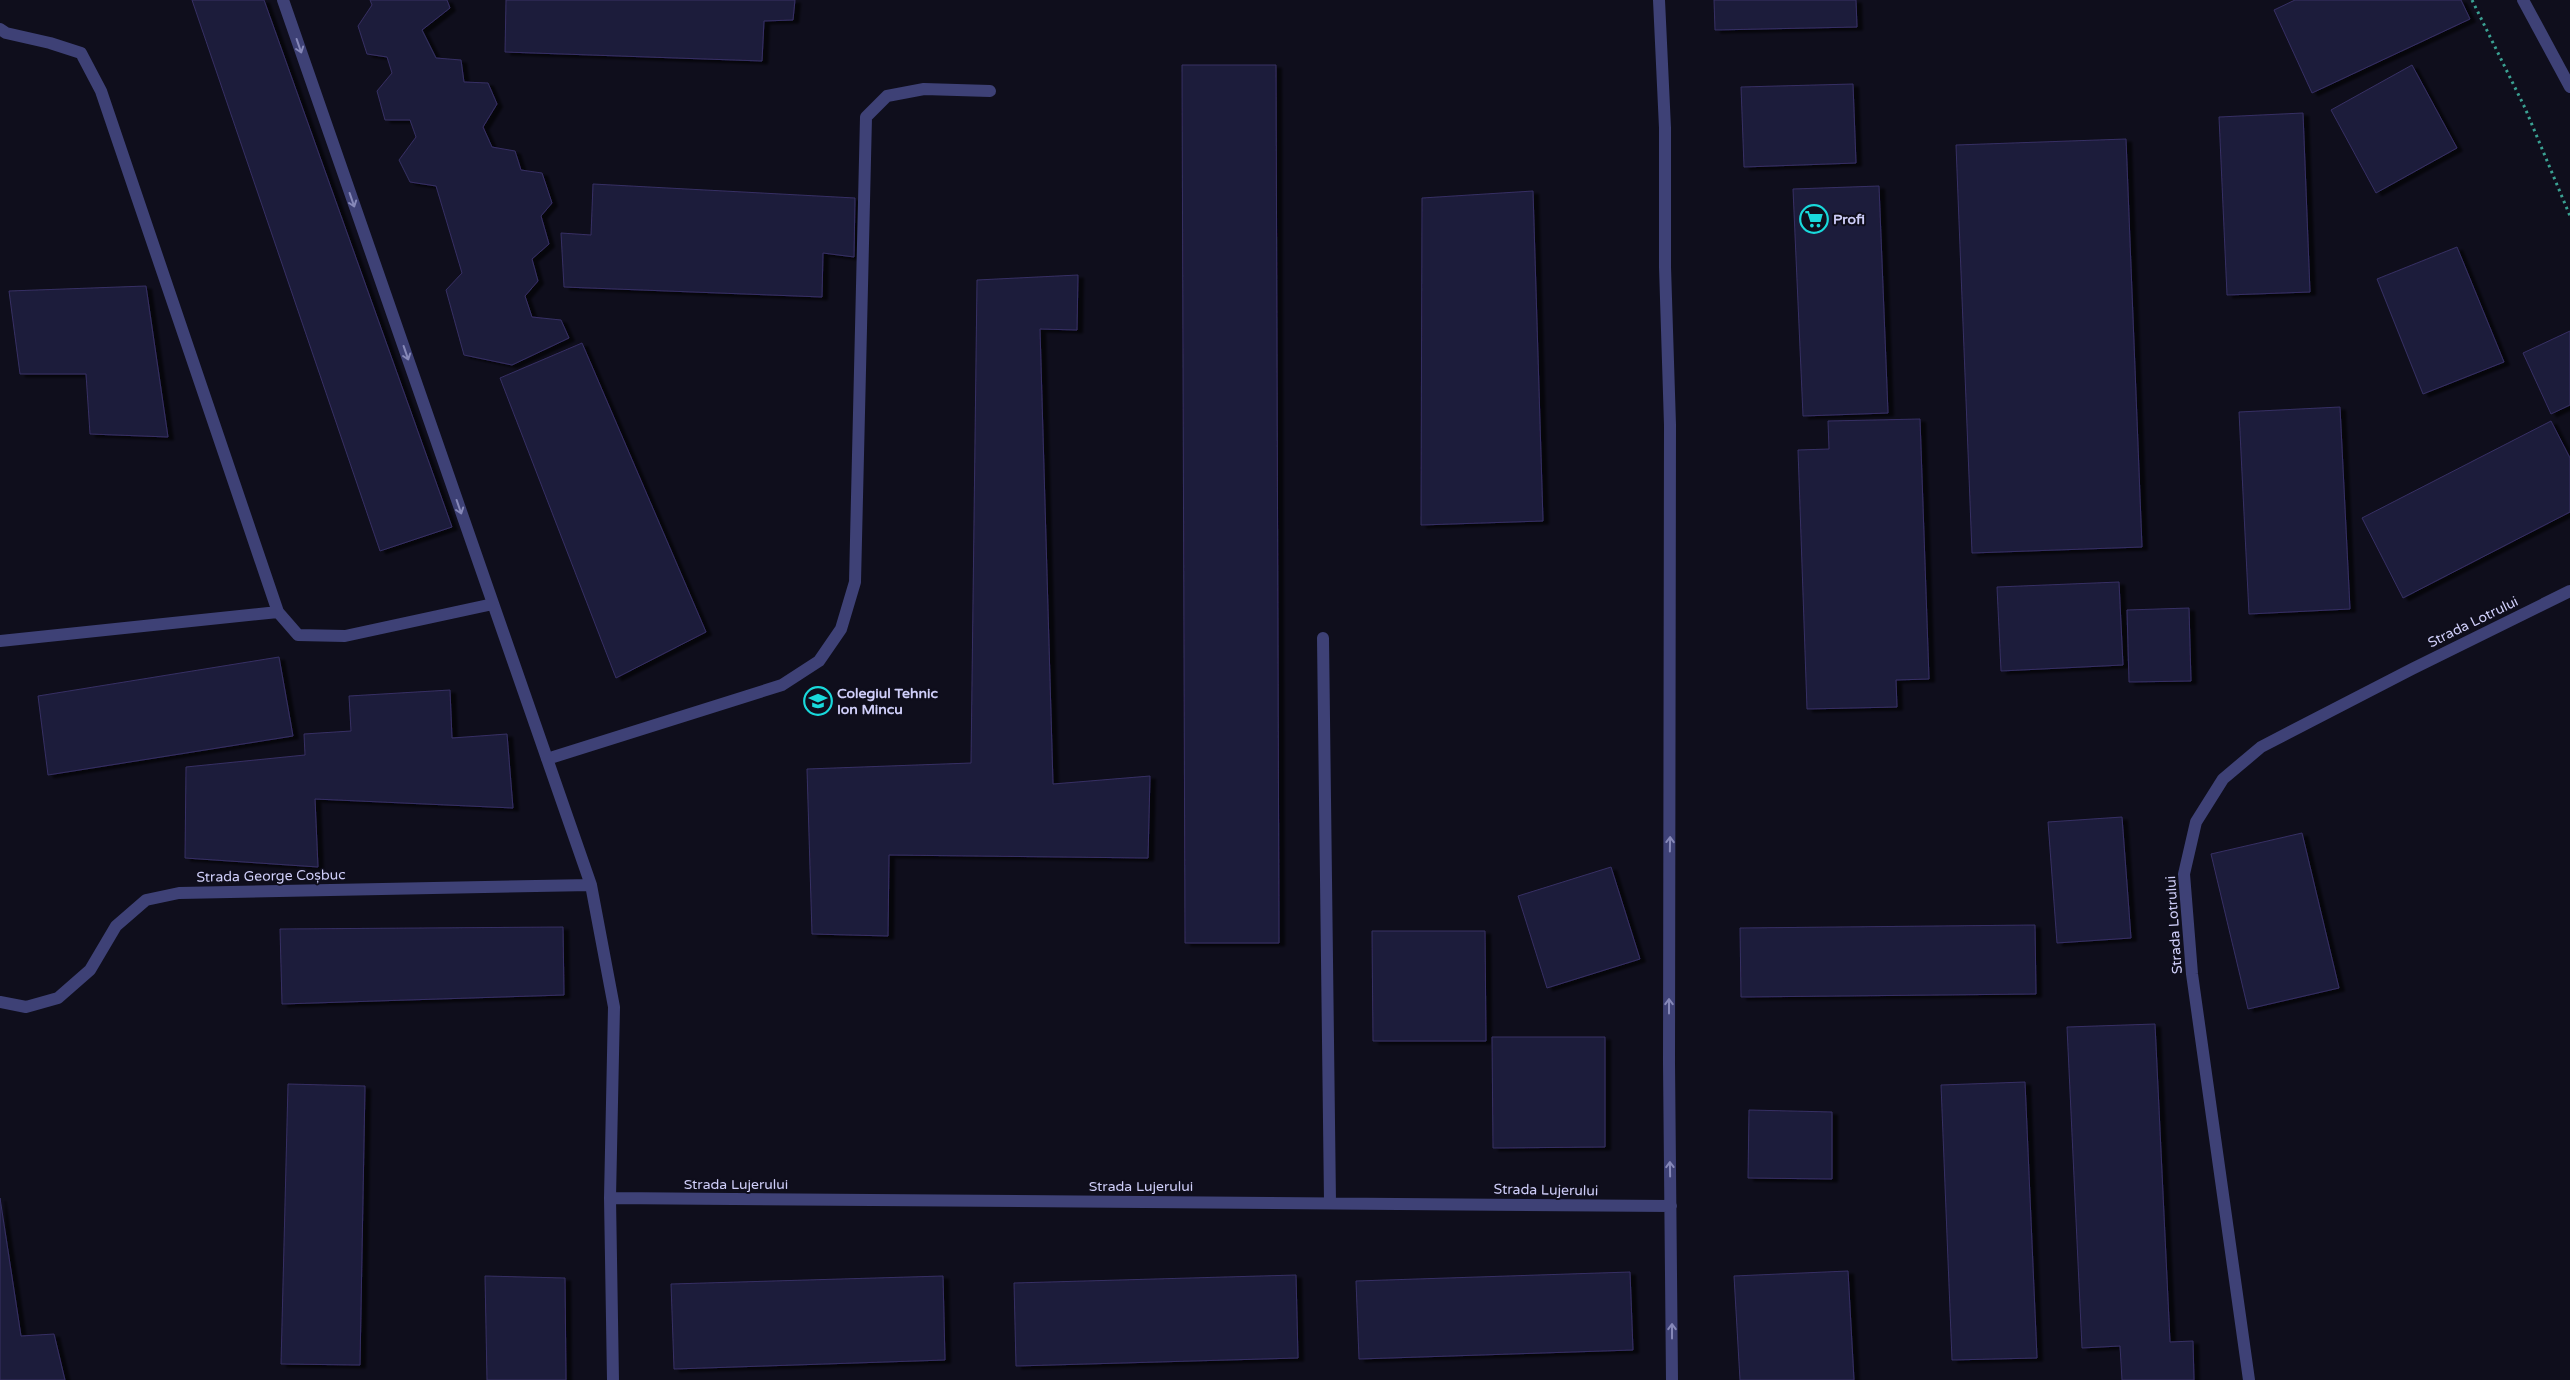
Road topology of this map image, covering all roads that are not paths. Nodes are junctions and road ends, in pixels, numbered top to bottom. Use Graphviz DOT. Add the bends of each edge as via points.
graph roads {
  1 [pos="283,0"];
  2 [pos="1659,0"];
  3 [pos="2523,0"];
  4 [pos="0,29"];
  5 [pos="2570,87"];
  6 [pos="990,92"];
  7 [pos="2570,591"];
  8 [pos="493,604"];
  9 [pos="278,612"];
  10 [pos="1323,638"];
  11 [pos="0,641"];
  12 [pos="547,760"];
  13 [pos="591,885"];
  14 [pos="0,1002"];
  15 [pos="610,1198"];
  16 [pos="1330,1202"];
  17 [pos="1671,1206"];
  18 [pos="613,1380"];
  19 [pos="1672,1380"];
  20 [pos="2249,1380"];
  1 -- 8 [label="street, one-way"];
  17 -- 2 [label="street, one-way" via="1668,1063 1670,425 1665,128"];
  3 -- 5 [label="street"];
  4 -- 9 [label="street" via="81,53 101,92"];
  6 -- 12 [label="street" via="924,89 887,96 866,117 855,582 841,629 819,661 782,686"];
  7 -- 20 [label="street, Strada Lotrului" via="2261,747 2223,779 2196,822 2184,874 2192,974"];
  8 -- 9 [label="street" via="345,636 298,635"];
  8 -- 12 [label="street"];
  9 -- 11 [label="street"];
  10 -- 16 [label="street"];
  12 -- 13 [label="street"];
  13 -- 14 [label="street, Strada George Coșbuc" via="179,893 146,900 116,926 90,970 58,998 26,1007"];
  13 -- 15 [label="street" via="614,1007"];
  15 -- 16 [label="street, Strada Lujerului"];
  15 -- 18 [label="street"];
  16 -- 17 [label="street, Strada Lujerului"];
  19 -- 17 [label="street, one-way"];
}
